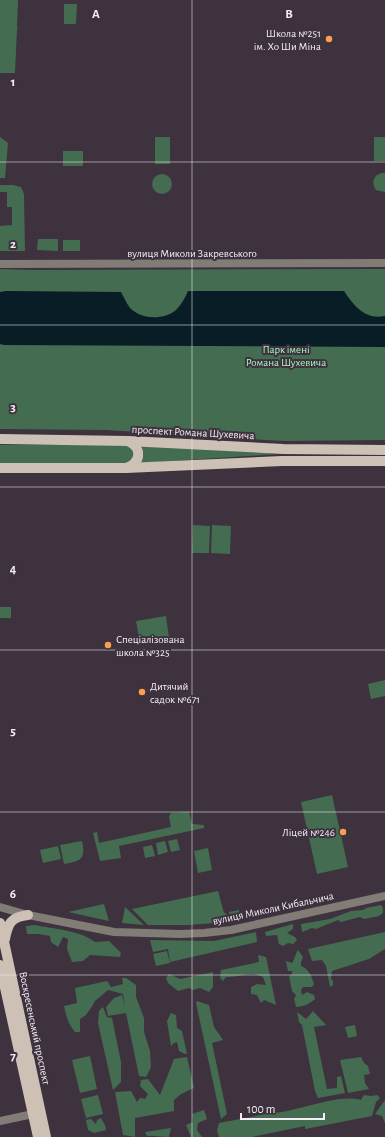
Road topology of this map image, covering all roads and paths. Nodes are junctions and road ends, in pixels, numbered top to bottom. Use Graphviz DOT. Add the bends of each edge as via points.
graph roads {
  1 [pos="385,263"];
  2 [pos="0,264"];
  3 [pos="0,440"];
  4 [pos="128,441"];
  5 [pos="385,450"];
  6 [pos="385,461"];
  7 [pos="0,468"];
  8 [pos="126,468"];
  9 [pos="385,896"];
  10 [pos="0,907"];
  11 [pos="28,915"];
  12 [pos="0,923"];
  13 [pos="4,943"];
  14 [pos="0,965"];
  15 [pos="33,1114"];
  16 [pos="0,1121"];
  17 [pos="38,1137"];
  18 [pos="46,1137"];
  1 -- 2 [label="street, вулиця Миколи Закревського"];
  3 -- 4 [label="main road, проспект Романа Шухевича"];
  4 -- 5 [label="main road, проспект Романа Шухевича" via="283,449"];
  4 -- 8 [label="main road" via="136,446 138,454 136,462"];
  6 -- 8 [label="main road" via="282,461"];
  7 -- 8 [label="main road"];
  9 -- 11 [label="street, вулиця Миколи Кибальчича" via="231,930 204,933 114,932"];
  10 -- 11 [label="street, вулиця Миколи Кибальчича"];
  11 -- 13 [label="main road" via="16,917 11,922"];
  12 -- 13 [label="main road, Воскресенський проспект"];
  13 -- 18 [label="main road, Воскресенський проспект"];
  14 -- 15 [label="main road, Воскресенський проспект"];
  15 -- 16 [label="street"];
  15 -- 17 [label="main road, Воскресенський проспект"];
}
